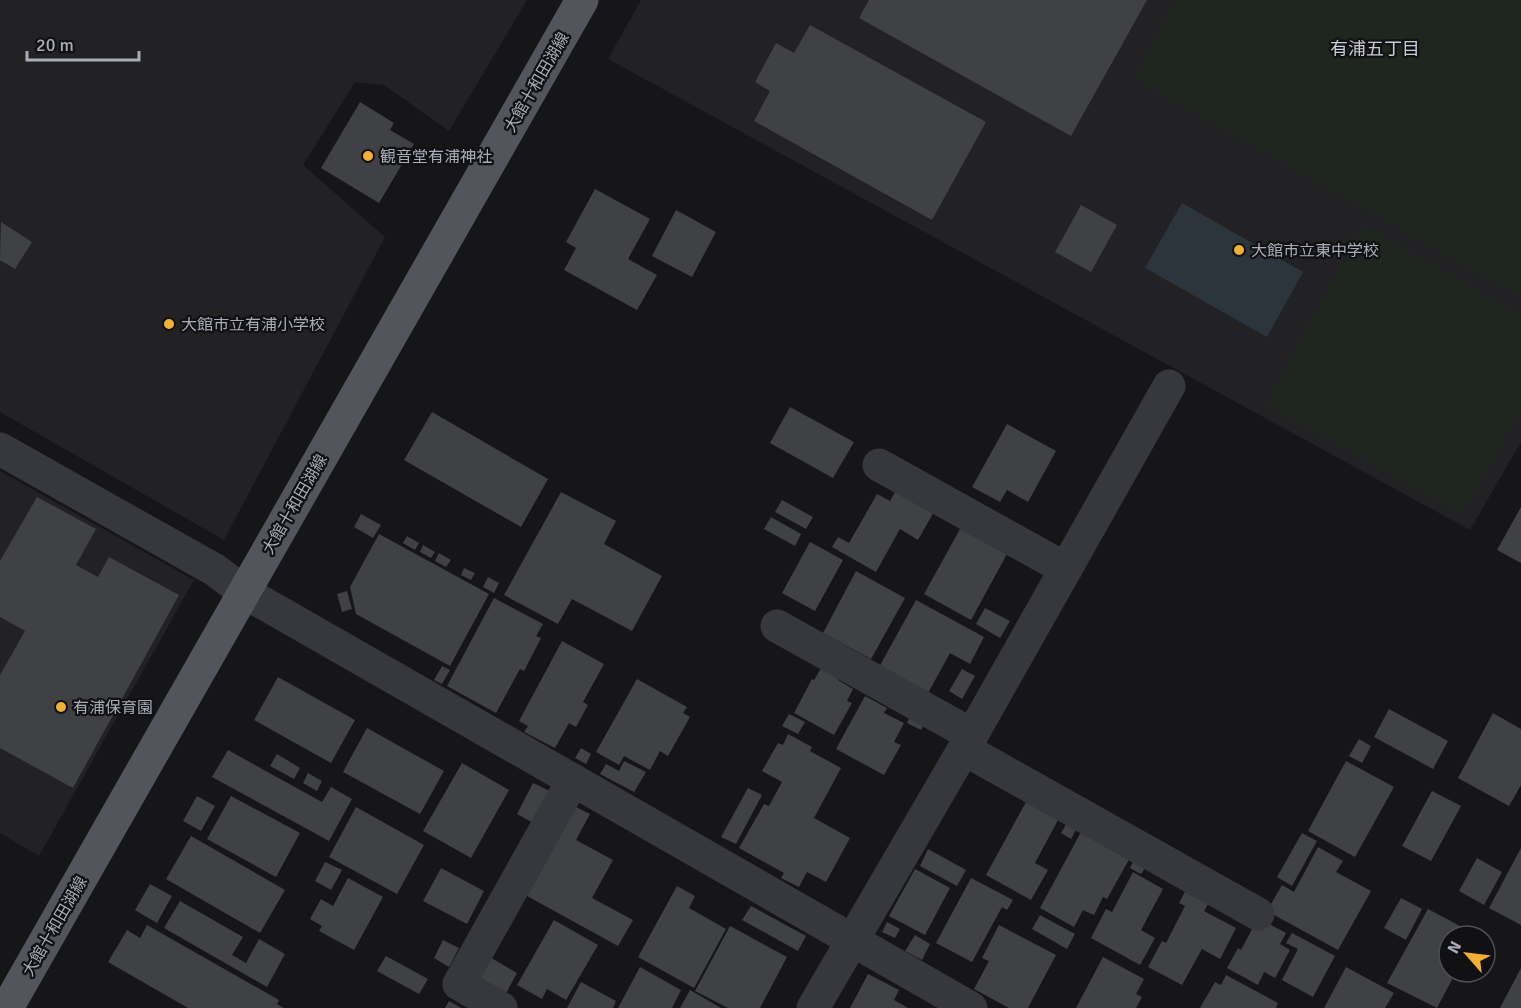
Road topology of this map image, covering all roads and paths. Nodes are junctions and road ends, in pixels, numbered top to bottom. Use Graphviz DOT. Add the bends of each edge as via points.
graph roads {
  1 [pos="582,0"];
  2 [pos="1169,386"];
  3 [pos="0,448"];
  4 [pos="879,465"];
  5 [pos="1065,569"];
  6 [pos="244,592"];
  7 [pos="777,626"];
  8 [pos="968,742"];
  9 [pos="573,780"];
  10 [pos="1258,914"];
  11 [pos="853,940"];
  12 [pos="7,1008"];
  13 [pos="501,1008"];
  14 [pos="813,1008"];
  15 [pos="971,1008"];
  1 -- 6 [label="main road, 大館十和田湖線"];
  2 -- 5 [label="street"];
  3 -- 6 [label="street" via="215,570"];
  4 -- 5 [label="street"];
  5 -- 8 [label="street"];
  6 -- 9 [label="street"];
  6 -- 12 [label="main road, 大館十和田湖線"];
  7 -- 8 [label="street"];
  8 -- 10 [label="street"];
  8 -- 11 [label="street"];
  9 -- 11 [label="street"];
  9 -- 13 [label="street" via="459,984"];
  11 -- 14 [label="street"];
  11 -- 15 [label="street"];
}
